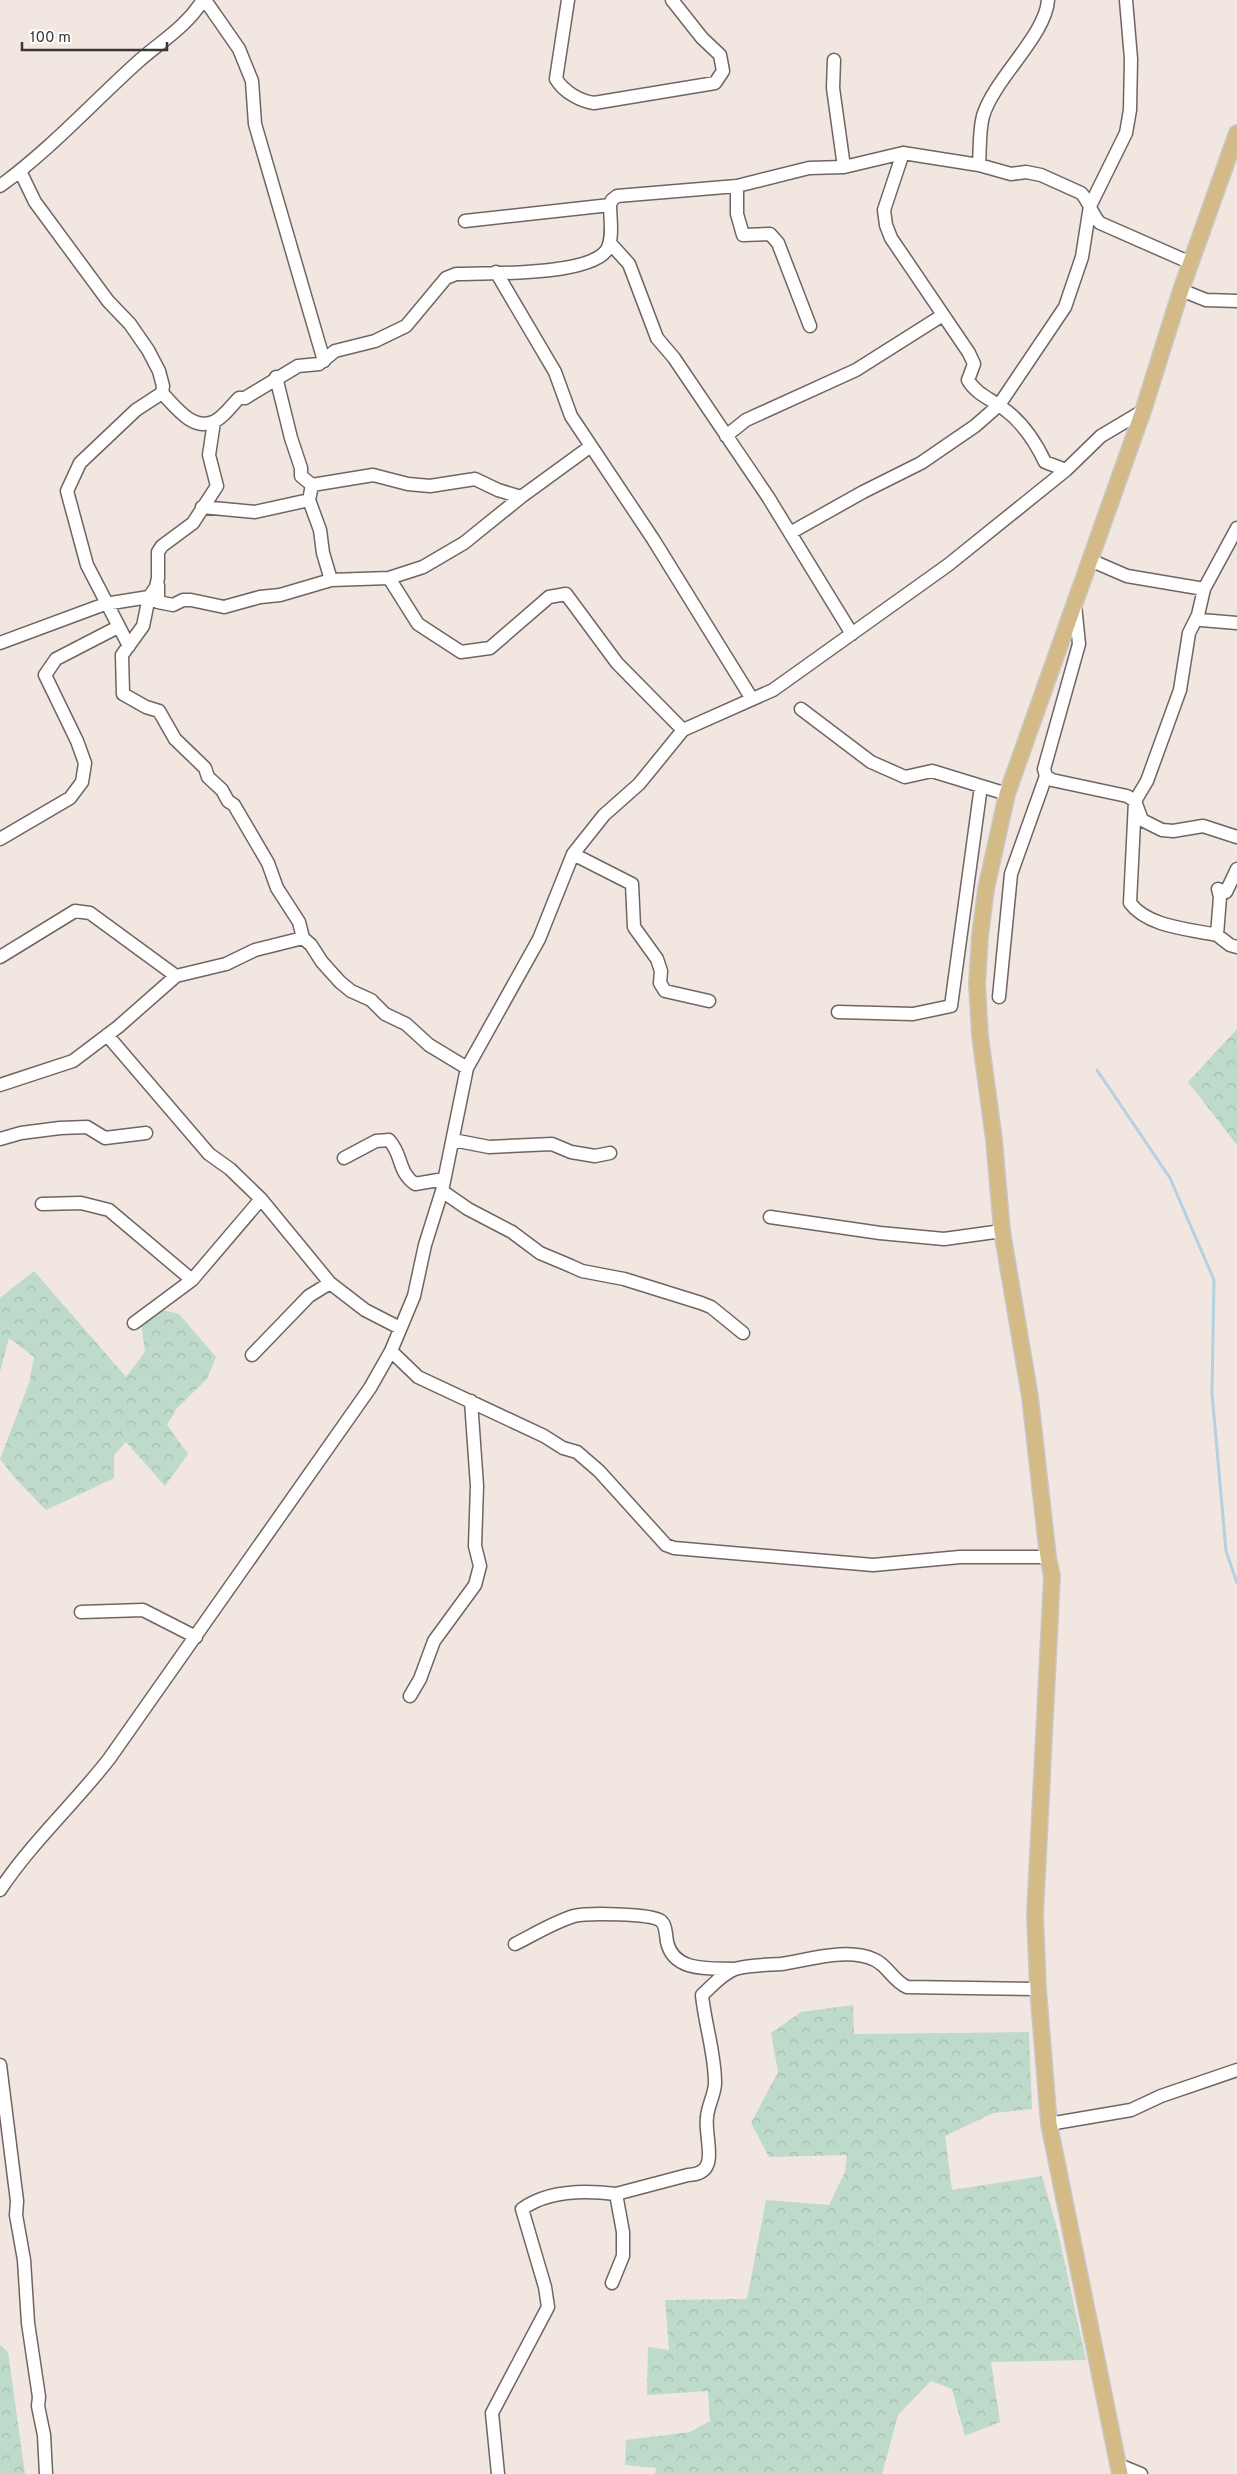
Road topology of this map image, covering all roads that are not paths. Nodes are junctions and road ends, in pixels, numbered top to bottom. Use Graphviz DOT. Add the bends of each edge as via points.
graph roads {
  1 [pos="204,0"];
  2 [pos="568,0"];
  3 [pos="672,0"];
  4 [pos="1048,0"];
  5 [pos="1126,0"];
  6 [pos="834,60"];
  7 [pos="1237,133"];
  8 [pos="904,153"];
  9 [pos="979,165"];
  10 [pos="844,167"];
  11 [pos="20,171"];
  12 [pos="0,186"];
  13 [pos="737,186"];
  14 [pos="610,206"];
  15 [pos="1090,206"];
  16 [pos="465,221"];
  17 [pos="610,243"];
  18 [pos="1191,263"];
  19 [pos="496,272"];
  20 [pos="1182,290"];
  21 [pos="1237,301"];
  22 [pos="943,315"];
  23 [pos="810,326"];
  24 [pos="324,361"];
  25 [pos="276,377"];
  26 [pos="162,393"];
  27 [pos="999,406"];
  28 [pos="1143,411"];
  29 [pos="214,422"];
  30 [pos="726,436"];
  31 [pos="591,446"];
  32 [pos="1066,470"];
  33 [pos="312,485"];
  34 [pos="521,497"];
  35 [pos="308,500"];
  36 [pos="202,507"];
  37 [pos="1237,528"];
  38 [pos="790,533"];
  39 [pos="1090,560"];
  40 [pos="158,578"];
  41 [pos="389,578"];
  42 [pos="331,580"];
  43 [pos="1204,589"];
  44 [pos="149,596"];
  45 [pos="105,604"];
  46 [pos="1075,605"];
  47 [pos="1198,615"];
  48 [pos="1237,623"];
  49 [pos="118,627"];
  50 [pos="852,634"];
  51 [pos="0,643"];
  52 [pos="129,646"];
  53 [pos="752,699"];
  54 [pos="801,709"];
  55 [pos="683,730"];
  56 [pos="1046,776"];
  57 [pos="981,786"];
  58 [pos="1007,794"];
  59 [pos="1135,801"];
  60 [pos="1237,837"];
  61 [pos="0,839"];
  62 [pos="573,854"];
  63 [pos="1237,869"];
  64 [pos="1217,935"];
  65 [pos="303,938"];
  66 [pos="1237,947"];
  67 [pos="0,957"];
  68 [pos="176,976"];
  69 [pos="998,997"];
  70 [pos="709,1000"];
  71 [pos="838,1012"];
  72 [pos="107,1035"];
  73 [pos="467,1068"];
  74 [pos="0,1085"];
  75 [pos="146,1132"];
  76 [pos="0,1139"];
  77 [pos="453,1140"];
  78 [pos="610,1153"];
  79 [pos="344,1158"];
  80 [pos="443,1185"];
  81 [pos="260,1199"];
  82 [pos="42,1204"];
  83 [pos="770,1217"];
  84 [pos="1002,1231"];
  85 [pos="192,1280"];
  86 [pos="330,1283"];
  87 [pos="134,1324"];
  88 [pos="400,1328"];
  89 [pos="743,1334"];
  90 [pos="391,1351"];
  91 [pos="252,1354"];
  92 [pos="471,1401"];
  93 [pos="1048,1557"];
  94 [pos="81,1612"];
  95 [pos="196,1636"];
  96 [pos="410,1696"];
  97 [pos="0,1890"];
  98 [pos="515,1944"];
  99 [pos="735,1969"];
  100 [pos="1038,1989"];
  101 [pos="0,2066"];
  102 [pos="1237,2070"];
  103 [pos="1049,2124"];
  104 [pos="616,2194"];
  105 [pos="612,2284"];
  106 [pos="1120,2470"];
  107 [pos="46,2474"];
  108 [pos="498,2474"];
  109 [pos="1141,2474"];
  1 -- 11 [label="street" via="182,28 140,60"];
  1 -- 24 [label="street" via="239,49 252,81 255,124"];
  2 -- 3 [label="street" via="556,79 583,101 594,103 715,83 723,71 720,55"];
  4 -- 9 [label="street" via="1045,16 983,116"];
  5 -- 15 [label="street" via="1130,59 1130,110 1126,133"];
  6 -- 10 [label="street" via="833,88"];
  7 -- 18 [label="main road"];
  8 -- 9 [label="street"];
  8 -- 10 [label="street"];
  8 -- 22 [label="street" via="884,210 886,225 891,238"];
  9 -- 15 [label="street" via="1011,174 1041,174 1081,193"];
  10 -- 13 [label="street" via="809,168"];
  11 -- 12 [label="street"];
  11 -- 26 [label="street" via="35,202 148,350 163,386"];
  13 -- 14 [label="street" via="617,196"];
  13 -- 23 [label="street" via="737,214 743,235 770,234 778,244"];
  14 -- 16 [label="street"];
  14 -- 17 [label="street"];
  15 -- 18 [label="street" via="1100,223"];
  15 -- 27 [label="street" via="1082,258 1065,307"];
  17 -- 19 [label="street" via="598,258 565,268"];
  17 -- 30 [label="street" via="630,264 657,338"];
  18 -- 20 [label="main road"];
  19 -- 24 [label="street" via="456,274 446,278 406,326 375,341 336,351"];
  19 -- 31 [label="street" via="555,372 571,416"];
  20 -- 21 [label="street" via="1206,300"];
  20 -- 28 [label="main road"];
  22 -- 27 [label="street" via="974,364 968,380 973,389"];
  22 -- 30 [label="street" via="856,370 746,420"];
  24 -- 25 [label="street" via="298,366"];
  25 -- 29 [label="street" via="245,398 239,398"];
  25 -- 33 [label="street" via="301,476"];
  26 -- 29 [label="street" via="187,419 199,424"];
  26 -- 45 [label="street" via="136,410 80,463 68,491 87,565"];
  27 -- 32 [label="street" via="1036,444 1045,462"];
  27 -- 38 [label="street" via="921,463"];
  28 -- 32 [label="street" via="1101,436"];
  28 -- 39 [label="main road"];
  29 -- 36 [label="street" via="209,455 217,486"];
  30 -- 38 [label="street"];
  31 -- 34 [label="street"];
  31 -- 53 [label="street"];
  32 -- 50 [label="street" via="948,566"];
  33 -- 34 [label="street" via="373,475 430,486 476,479"];
  33 -- 35 [label="street"];
  34 -- 41 [label="street" via="464,543 423,567"];
  35 -- 36 [label="street" via="254,512"];
  35 -- 42 [label="street" via="320,530"];
  36 -- 40 [label="street" via="193,523 158,552"];
  37 -- 43 [label="street"];
  38 -- 50 [label="street"];
  39 -- 43 [label="street" via="1127,576"];
  39 -- 46 [label="main road"];
  40 -- 42 [label="street" via="158,602 173,605 191,600 224,607"];
  40 -- 44 [label="street"];
  41 -- 42 [label="street"];
  41 -- 55 [label="street" via="418,624 461,652 490,648 549,597 566,594 617,663"];
  43 -- 47 [label="street"];
  44 -- 45 [label="street"];
  44 -- 52 [label="street" via="143,626"];
  45 -- 49 [label="street"];
  45 -- 51 [label="street"];
  46 -- 56 [label="street" via="1079,644 1044,769"];
  46 -- 58 [label="main road"];
  47 -- 48 [label="street" via="1201,620"];
  47 -- 59 [label="street" via="1189,633 1180,690 1147,781"];
  49 -- 52 [label="street"];
  49 -- 61 [label="street" via="56,659 45,675 85,763 82,782 70,798"];
  50 -- 53 [label="street" via="773,690"];
  52 -- 65 [label="street" via="121,661 123,694 159,711 175,739 234,805 268,862 277,888 299,922"];
  53 -- 55 [label="street"];
  54 -- 57 [label="street" via="871,762 906,777 932,771"];
  55 -- 62 [label="street" via="639,784 604,815"];
  56 -- 59 [label="street" via="1127,796"];
  56 -- 69 [label="street" via="1011,874"];
  57 -- 58 [label="street"];
  57 -- 71 [label="street" via="952,1006 913,1014"];
  58 -- 84 [label="main road" via="986,889 977,984"];
  59 -- 60 [label="street" via="1142,820 1162,830 1173,832 1203,826"];
  59 -- 64 [label="street" via="1130,903 1138,914 1159,922"];
  62 -- 70 [label="street" via="632,884 634,927 657,959 660,983 665,990"];
  62 -- 73 [label="street" via="539,940"];
  63 -- 64 [label="street" via="1226,892 1218,889"];
  64 -- 66 [label="street"];
  65 -- 68 [label="street" via="255,950 226,964"];
  65 -- 73 [label="street" via="340,982"];
  67 -- 68 [label="street" via="75,911 90,913"];
  68 -- 72 [label="street"];
  72 -- 74 [label="street" via="73,1061"];
  72 -- 81 [label="street" via="209,1154 230,1169"];
  73 -- 77 [label="street"];
  75 -- 76 [label="street" via="105,1138 87,1127 21,1133"];
  77 -- 78 [label="street" via="489,1148 552,1144 587,1155"];
  77 -- 80 [label="street"];
  79 -- 80 [label="street" via="376,1141 390,1140 397,1148 400,1166 411,1181"];
  80 -- 88 [label="street" via="414,1296"];
  80 -- 89 [label="street" via="468,1209 512,1232 540,1253 582,1271 607,1274 700,1303 710,1307"];
  81 -- 85 [label="street"];
  81 -- 86 [label="street"];
  82 -- 85 [label="street" via="81,1203 109,1210"];
  83 -- 84 [label="street" via="944,1239"];
  84 -- 93 [label="main road" via="1030,1397"];
  85 -- 87 [label="street"];
  86 -- 88 [label="street" via="365,1310"];
  86 -- 91 [label="street" via="309,1296"];
  88 -- 90 [label="street"];
  90 -- 92 [label="street" via="418,1377"];
  90 -- 95 [label="street" via="339,1436"];
  92 -- 93 [label="street" via="577,1452 599,1470 666,1545 674,1548 873,1565 960,1557"];
  92 -- 96 [label="street" via="477,1486 475,1546 480,1566 475,1584 434,1642"];
  93 -- 100 [label="main road" via="1052,1603 1035,1915"];
  94 -- 95 [label="street" via="143,1610"];
  95 -- 97 [label="street" via="109,1758 17,1865"];
  98 -- 99 [label="street" via="574,1916 652,1918 663,1924 669,1950 679,1961 692,1967"];
  99 -- 100 [label="street" via="849,1955 874,1960 898,1983 907,1987"];
  99 -- 104 [label="street" via="702,1995 715,2085 707,2117 709,2163 705,2171"];
  100 -- 103 [label="main road"];
  101 -- 107 [label="street"];
  102 -- 103 [label="street" via="1161,2096 1131,2110"];
  103 -- 106 [label="main road"];
  104 -- 105 [label="street" via="623,2232 623,2256"];
  104 -- 108 [label="street" via="589,2190 540,2198 522,2209 548,2307 492,2413"];
  106 -- 109 [label="street"];
}
